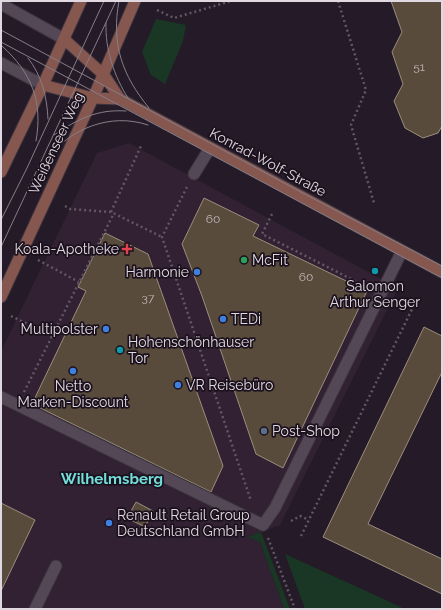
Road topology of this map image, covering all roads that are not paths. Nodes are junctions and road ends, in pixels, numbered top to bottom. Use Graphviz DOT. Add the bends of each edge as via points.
graph roads {
  1 [pos="81,1"];
  2 [pos="135,1"];
  3 [pos="1,4"];
  4 [pos="64,39"];
  5 [pos="1,63"];
  6 [pos="104,75"];
  7 [pos="43,85"];
  8 [pos="93,98"];
  9 [pos="120,99"];
  10 [pos="210,148"];
  11 [pos="1,172"];
  12 [pos="194,174"];
  13 [pos="402,251"];
  14 [pos="442,272"];
  15 [pos="1,297"];
  16 [pos="1,397"];
  17 [pos="56,566"];
  18 [pos="35,609"];
  1 -- 4 [label="main road"];
  2 -- 6 [label="main road, Weißenseer Weg"];
  3 -- 4 [label="street"];
  4 -- 6 [label="main road, Konrad-Wolf-Straße"];
  4 -- 7 [label="main road"];
  5 -- 7 [label="street"];
  6 -- 8 [label="main road, Weißenseer Weg"];
  6 -- 9 [label="main road, Konrad-Wolf-Straße"];
  7 -- 8 [label="main road, Konrad-Wolf-Straße"];
  7 -- 11 [label="main road"];
  8 -- 9 [label="main road, Konrad-Wolf-Straße"];
  8 -- 15 [label="main road, Weißenseer Weg"];
  9 -- 10 [label="main road, Konrad-Wolf-Straße"];
  10 -- 12 [label="street"];
  10 -- 13 [label="main road, Konrad-Wolf-Straße"];
  13 -- 14 [label="main road, Konrad-Wolf-Straße"];
  13 -- 16 [label="street" via="276,508 263,525"];
  17 -- 18 [label="street"];
}
